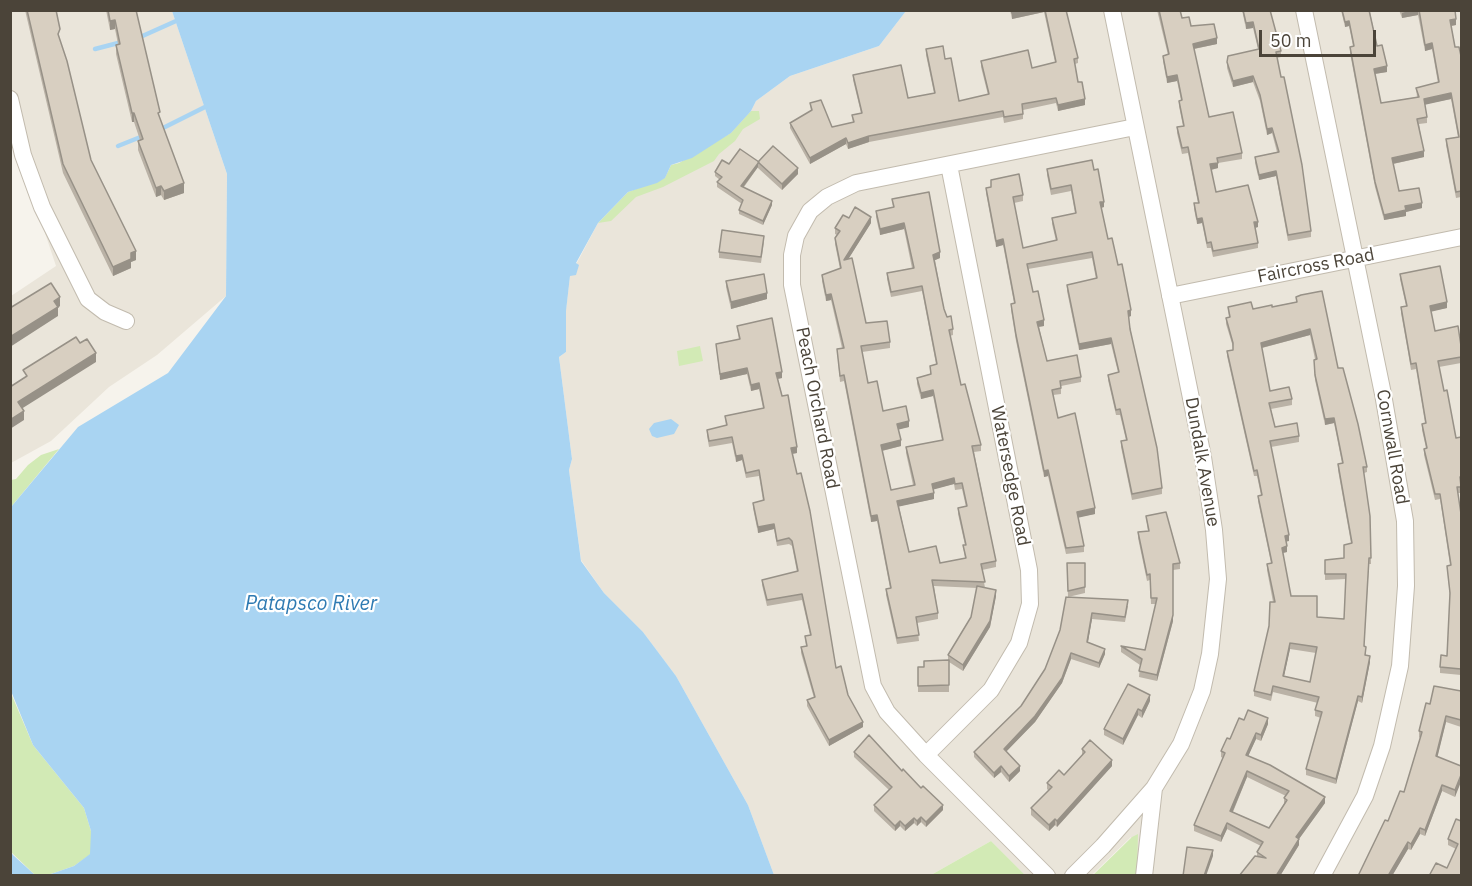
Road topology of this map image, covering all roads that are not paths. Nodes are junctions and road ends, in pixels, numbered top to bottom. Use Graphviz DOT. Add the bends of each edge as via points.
graph roads {
  1 [pos="1112,10"];
  2 [pos="1304,10"];
  3 [pos="10,99"];
  4 [pos="1135,127"];
  5 [pos="949,165"];
  6 [pos="1461,237"];
  7 [pos="1354,258"];
  8 [pos="1170,296"];
  9 [pos="126,321"];
  10 [pos="926,755"];
  11 [pos="1154,788"];
  12 [pos="1047,876"];
  13 [pos="1073,876"];
  14 [pos="1144,876"];
  15 [pos="1322,876"];
  1 -- 4 [label="street, Dundalk Avenue"];
  2 -- 7 [label="street, Cornwall Road"];
  3 -- 9 [label="street" via="23,155 42,207 88,299"];
  4 -- 5 [label="street, Peach Orchard Road"];
  4 -- 8 [label="street, Dundalk Avenue"];
  5 -- 10 [label="street, Watersedge Road" via="1029,570 1030,604 1019,643 991,690"];
  5 -- 10 [label="street, Peach Orchard Road" via="856,183 827,198 803,220 793,246 791,267 869,673 881,703"];
  6 -- 7 [label="street, Faircross Road"];
  7 -- 8 [label="street, Faircross Road"];
  7 -- 15 [label="street, Cornwall Road" via="1405,521 1405,628 1394,702 1365,796"];
  8 -- 11 [label="street, Dundalk Avenue" via="1203,457 1218,579 1216,617 1202,691 1181,744"];
  10 -- 12 [label="street, Peach Orchard Road"];
  11 -- 13 [label="street, Dundalk Avenue"];
  11 -- 14 [label="street"];
}
